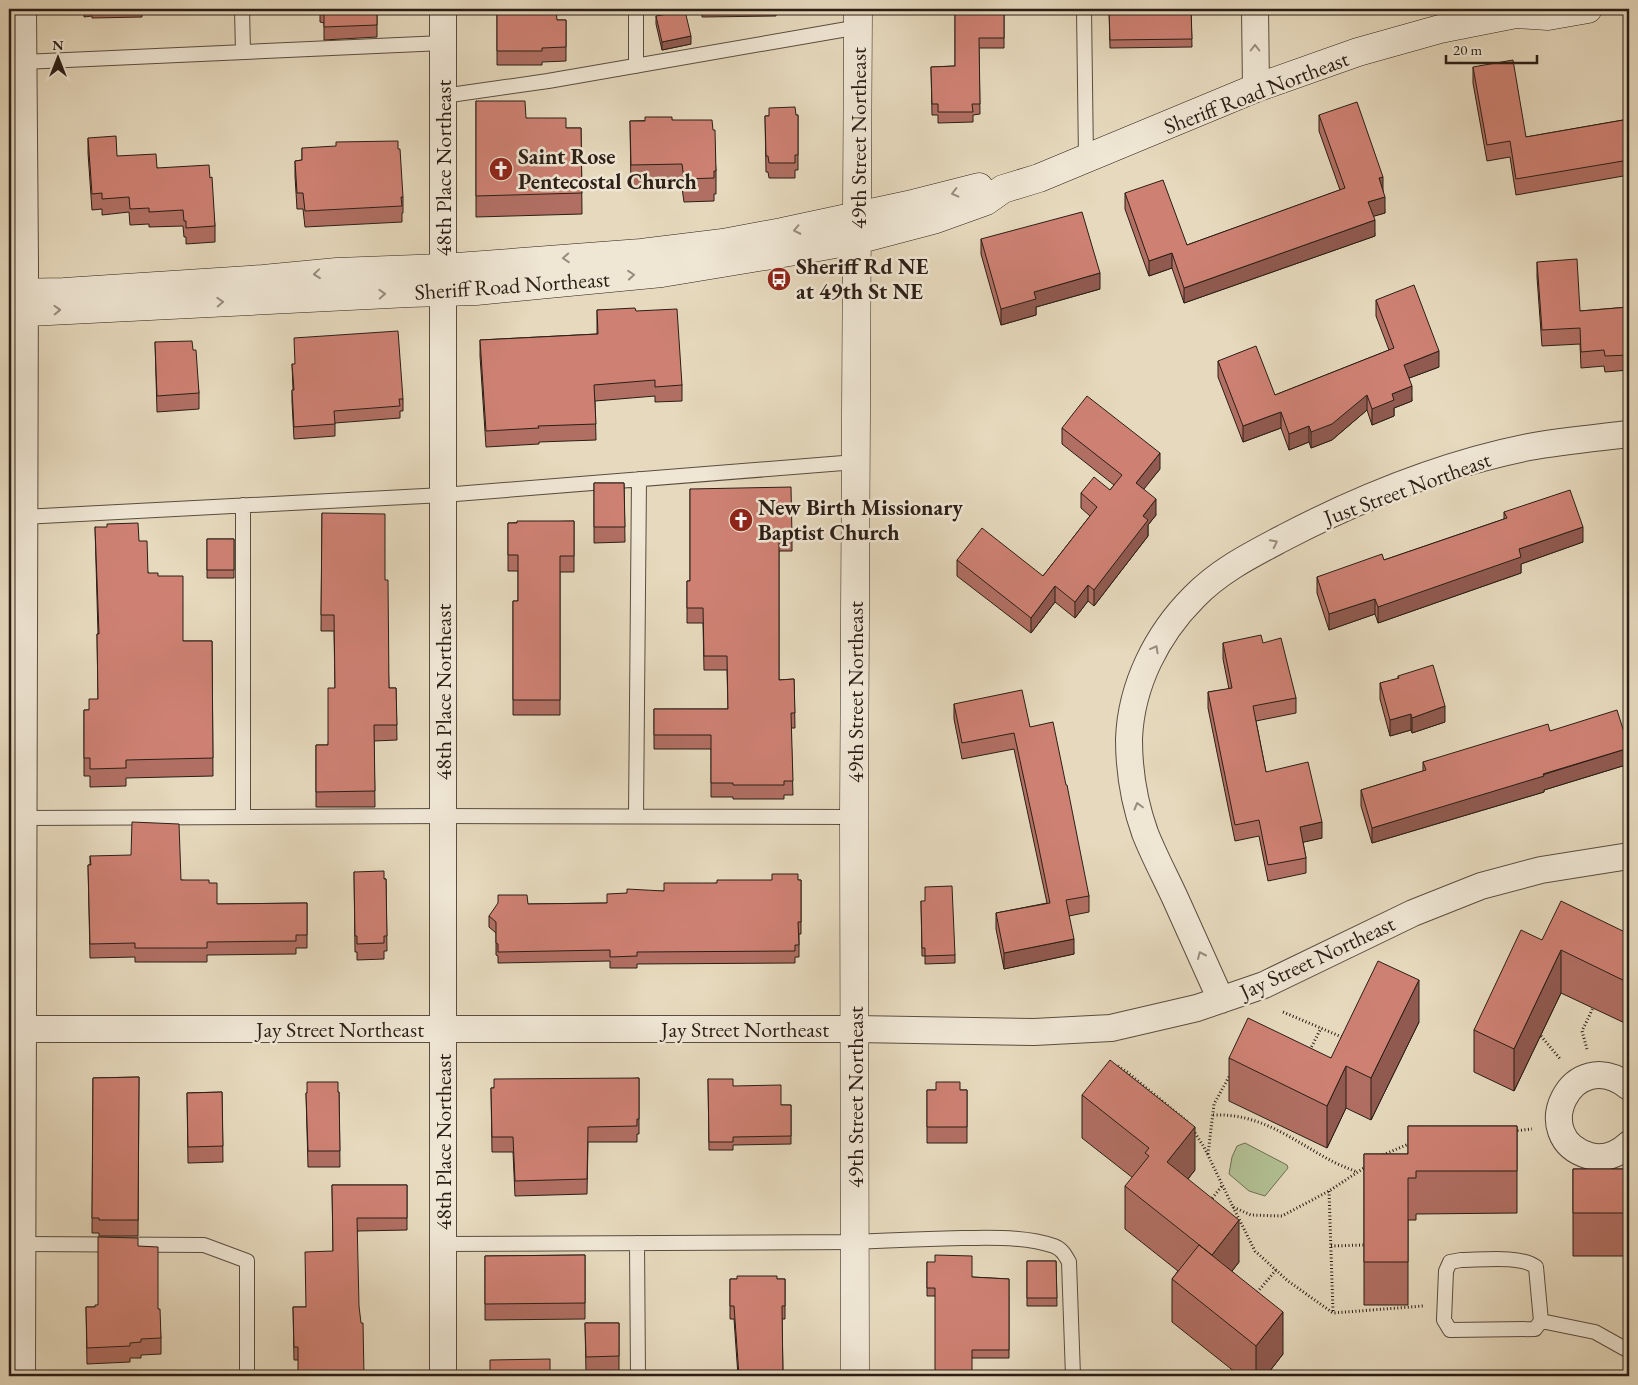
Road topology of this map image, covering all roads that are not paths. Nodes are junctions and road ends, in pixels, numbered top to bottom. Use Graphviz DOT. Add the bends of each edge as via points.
graph roads {
  1 [pos="23,9"];
  2 [pos="242,9"];
  3 [pos="443,9"];
  4 [pos="636,9"];
  5 [pos="1084,9"];
  6 [pos="1256,9"];
  7 [pos="1588,9"];
  8 [pos="1520,12"];
  9 [pos="858,18"];
  10 [pos="443,43"];
  11 [pos="243,52"];
  12 [pos="636,66"];
  13 [pos="18,78"];
  14 [pos="1256,88"];
  15 [pos="443,96"];
  16 [pos="1086,159"];
  17 [pos="857,228"];
  18 [pos="444,280"];
  19 [pos="16,302"];
  20 [pos="1629,434"];
  21 [pos="856,462"];
  22 [pos="639,479"];
  23 [pos="443,495"];
  24 [pos="243,505"];
  25 [pos="23,517"];
  26 [pos="443,816"];
  27 [pos="636,816"];
  28 [pos="243,817"];
  29 [pos="854,817"];
  30 [pos="23,818"];
  31 [pos="1629,856"];
  32 [pos="1221,1000"];
  33 [pos="16,1029"];
  34 [pos="443,1029"];
  35 [pos="854,1029"];
  36 [pos="1629,1088"];
  37 [pos="1629,1144"];
  38 [pos="637,1242"];
  39 [pos="855,1242"];
  40 [pos="22,1244"];
  41 [pos="443,1244"];
  42 [pos="1541,1321"];
  43 [pos="1629,1351"];
  44 [pos="22,1376"];
  45 [pos="247,1376"];
  46 [pos="443,1376"];
  47 [pos="638,1376"];
  48 [pos="855,1376"];
  49 [pos="1073,1376"];
  1 -- 13 [label="street"];
  2 -- 11 [label="lane"];
  3 -- 10 [label="street, 48th Place Northeast"];
  4 -- 12 [label="lane"];
  5 -- 16 [label="lane"];
  14 -- 6 [label="street, one-way"];
  7 -- 8 [label="main road, Sheriff Road Northeast" via="1548,16"];
  8 -- 14 [label="main road, Sheriff Road Northeast" via="1399,40"];
  9 -- 12 [label="lane"];
  9 -- 17 [label="main road, 49th Street Northeast"];
  10 -- 11 [label="lane"];
  10 -- 15 [label="street, 48th Place Northeast"];
  11 -- 13 [label="lane"];
  12 -- 15 [label="lane"];
  13 -- 19 [label="street"];
  14 -- 16 [label="main road, Sheriff Road Northeast"];
  15 -- 18 [label="street, 48th Place Northeast"];
  16 -- 17 [label="main road, Sheriff Road Northeast" via="1003,189 982,186 908,205"];
  17 -- 18 [label="main road, Sheriff Road Northeast" via="782,232"];
  17 -- 21 [label="main road, 49th Street Northeast"];
  18 -- 19 [label="main road, Sheriff Road Northeast" via="337,272 64,292"];
  18 -- 23 [label="street, 48th Place Northeast"];
  19 -- 25 [label="street"];
  32 -- 20 [label="street, Just Street Northeast, one-way" via="1145,832 1133,786 1129,739 1135,700 1148,662 1167,627 1194,596 1226,570 1335,511 1417,480 1500,454 1559,442"];
  21 -- 22 [label="lane"];
  21 -- 29 [label="main road, 49th Street Northeast"];
  22 -- 23 [label="lane"];
  22 -- 27 [label="lane"];
  23 -- 24 [label="lane"];
  23 -- 26 [label="street, 48th Place Northeast"];
  24 -- 25 [label="lane"];
  24 -- 28 [label="lane"];
  25 -- 30 [label="street"];
  26 -- 27 [label="lane"];
  26 -- 28 [label="lane"];
  26 -- 34 [label="street, 48th Place Northeast"];
  27 -- 29 [label="lane"];
  28 -- 30 [label="lane"];
  29 -- 35 [label="main road, 49th Street Northeast"];
  30 -- 33 [label="street"];
  31 -- 32 [label="street, Jay Street Northeast" via="1541,870 1481,886 1413,913 1264,985"];
  32 -- 35 [label="street, Jay Street Northeast" via="1111,1028 996,1032"];
  33 -- 34 [label="street, Jay Street Northeast"];
  33 -- 40 [label="street"];
  34 -- 35 [label="street, Jay Street Northeast"];
  34 -- 41 [label="street, 48th Place Northeast"];
  35 -- 39 [label="main road, 49th Street Northeast"];
  36 -- 37 [label="street" via="1608,1076 1594,1075 1581,1079 1563,1098 1559,1124 1572,1147 1584,1154 1610,1156"];
  38 -- 39 [label="lane"];
  38 -- 41 [label="lane"];
  38 -- 47 [label="lane"];
  39 -- 48 [label="main road, 49th Street Northeast"];
  39 -- 49 [label="lane" via="991,1238 1025,1239 1055,1246 1064,1252 1069,1262"];
  40 -- 44 [label="street"];
  40 -- 45 [label="lane" via="204,1245 247,1261"];
  41 -- 46 [label="street, 48th Place Northeast"];
  42 -- 42 [label="lane" via="1535,1329 1450,1330 1444,1320 1446,1271 1450,1262 1521,1260 1531,1263 1536,1267"];
  42 -- 43 [label="lane" via="1595,1332"];
}
